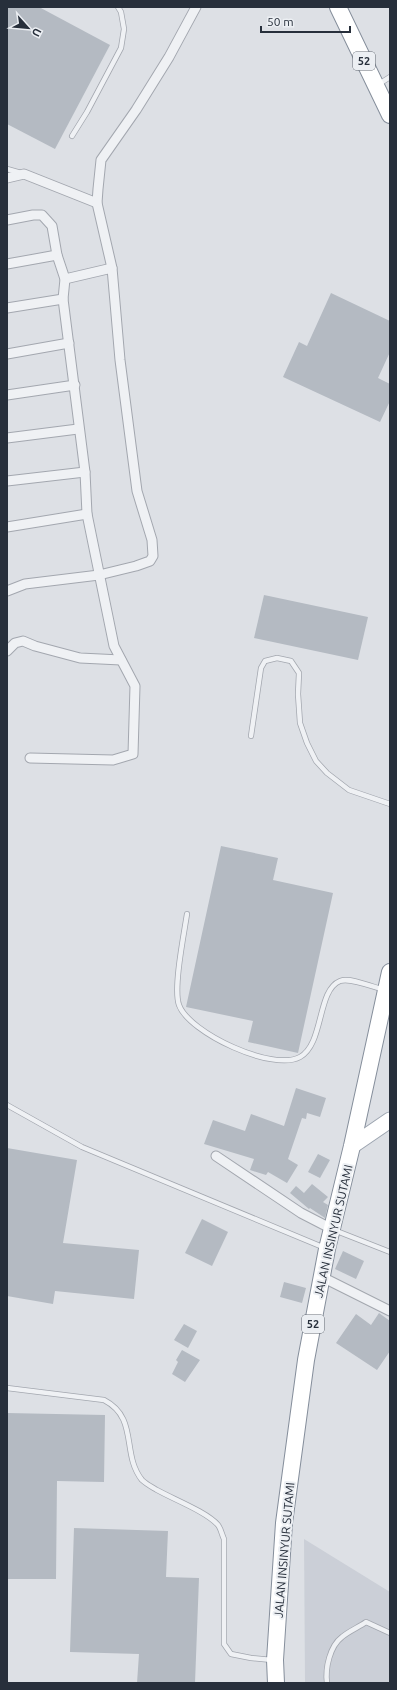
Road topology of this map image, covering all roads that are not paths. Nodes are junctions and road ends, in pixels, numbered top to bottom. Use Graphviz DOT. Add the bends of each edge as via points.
graph roads {
  1 [pos="118,7"];
  2 [pos="196,7"];
  3 [pos="338,7"];
  4 [pos="390,77"];
  5 [pos="376,86"];
  6 [pos="390,115"];
  7 [pos="72,136"];
  8 [pos="7,168"];
  9 [pos="24,174"];
  10 [pos="7,178"];
  11 [pos="98,203"];
  12 [pos="7,220"];
  13 [pos="57,255"];
  14 [pos="7,264"];
  15 [pos="112,268"];
  16 [pos="65,279"];
  17 [pos="63,299"];
  18 [pos="7,308"];
  19 [pos="69,343"];
  20 [pos="7,354"];
  21 [pos="75,385"];
  22 [pos="7,395"];
  23 [pos="78,428"];
  24 [pos="7,438"];
  25 [pos="85,472"];
  26 [pos="7,481"];
  27 [pos="87,514"];
  28 [pos="7,527"];
  29 [pos="99,575"];
  30 [pos="7,591"];
  31 [pos="7,651"];
  32 [pos="122,660"];
  33 [pos="251,736"];
  34 [pos="30,758"];
  35 [pos="390,804"];
  36 [pos="187,914"];
  37 [pos="390,972"];
  38 [pos="386,990"];
  39 [pos="7,1105"];
  40 [pos="390,1120"];
  41 [pos="352,1146"];
  42 [pos="216,1156"];
  43 [pos="332,1230"];
  44 [pos="327,1249"];
  45 [pos="390,1252"];
  46 [pos="322,1277"];
  47 [pos="390,1310"];
  48 [pos="7,1388"];
  49 [pos="390,1633"];
  50 [pos="275,1660"];
  51 [pos="276,1683"];
  52 [pos="327,1683"];
  1 -- 7 [label="lane" via="124,29 121,48"];
  2 -- 11 [label="street" via="140,104 101,160"];
  3 -- 5 [label="highway, 52"];
  4 -- 5 [label="lane"];
  5 -- 6 [label="highway, 52"];
  8 -- 9 [label="lane"];
  9 -- 10 [label="street"];
  9 -- 11 [label="street"];
  11 -- 15 [label="street"];
  12 -- 13 [label="street" via="33,214 42,215 52,226"];
  13 -- 14 [label="street"];
  13 -- 16 [label="street"];
  15 -- 16 [label="street"];
  15 -- 29 [label="street" via="120,360 137,491 152,540 153,556 145,564"];
  16 -- 17 [label="street"];
  17 -- 18 [label="street"];
  17 -- 19 [label="street"];
  19 -- 20 [label="street"];
  19 -- 21 [label="street"];
  21 -- 22 [label="street"];
  21 -- 23 [label="street"];
  23 -- 24 [label="street"];
  23 -- 25 [label="street"];
  25 -- 26 [label="street"];
  25 -- 27 [label="street"];
  27 -- 28 [label="street"];
  27 -- 29 [label="street"];
  29 -- 30 [label="street" via="25,584"];
  29 -- 32 [label="street" via="114,646"];
  31 -- 32 [label="street" via="14,643 22,641 80,658"];
  32 -- 34 [label="street" via="135,686 133,754 113,760"];
  33 -- 35 [label="lane" via="261,668 265,660 277,658 291,662 299,673 300,723 316,761 349,790"];
  36 -- 38 [label="lane" via="177,981 179,1005 204,1031 247,1054 290,1060 301,1057 317,1032 332,986 340,981 352,981"];
  37 -- 38 [label="highway, JALAN INSINYUR SUTAMI / 52"];
  38 -- 41 [label="highway, JALAN INSINYUR SUTAMI / 52"];
  39 -- 44 [label="lane" via="82,1147"];
  40 -- 41 [label="main road"];
  41 -- 43 [label="highway, JALAN INSINYUR SUTAMI / 52"];
  42 -- 43 [label="street" via="301,1213"];
  43 -- 44 [label="highway, JALAN INSINYUR SUTAMI / 52"];
  43 -- 45 [label="lane"];
  44 -- 46 [label="highway, JALAN INSINYUR SUTAMI / 52"];
  46 -- 47 [label="street"];
  46 -- 50 [label="highway, JALAN INSINYUR SUTAMI / 52" via="306,1360 284,1523"];
  48 -- 50 [label="lane" via="104,1400 113,1405 125,1420 136,1472 143,1481 218,1525 224,1539 224,1644 231,1654"];
  49 -- 52 [label="lane" via="366,1622 341,1637 333,1649 327,1669"];
  50 -- 51 [label="highway, JALAN INSINYUR SUTAMI / 52"];
}
